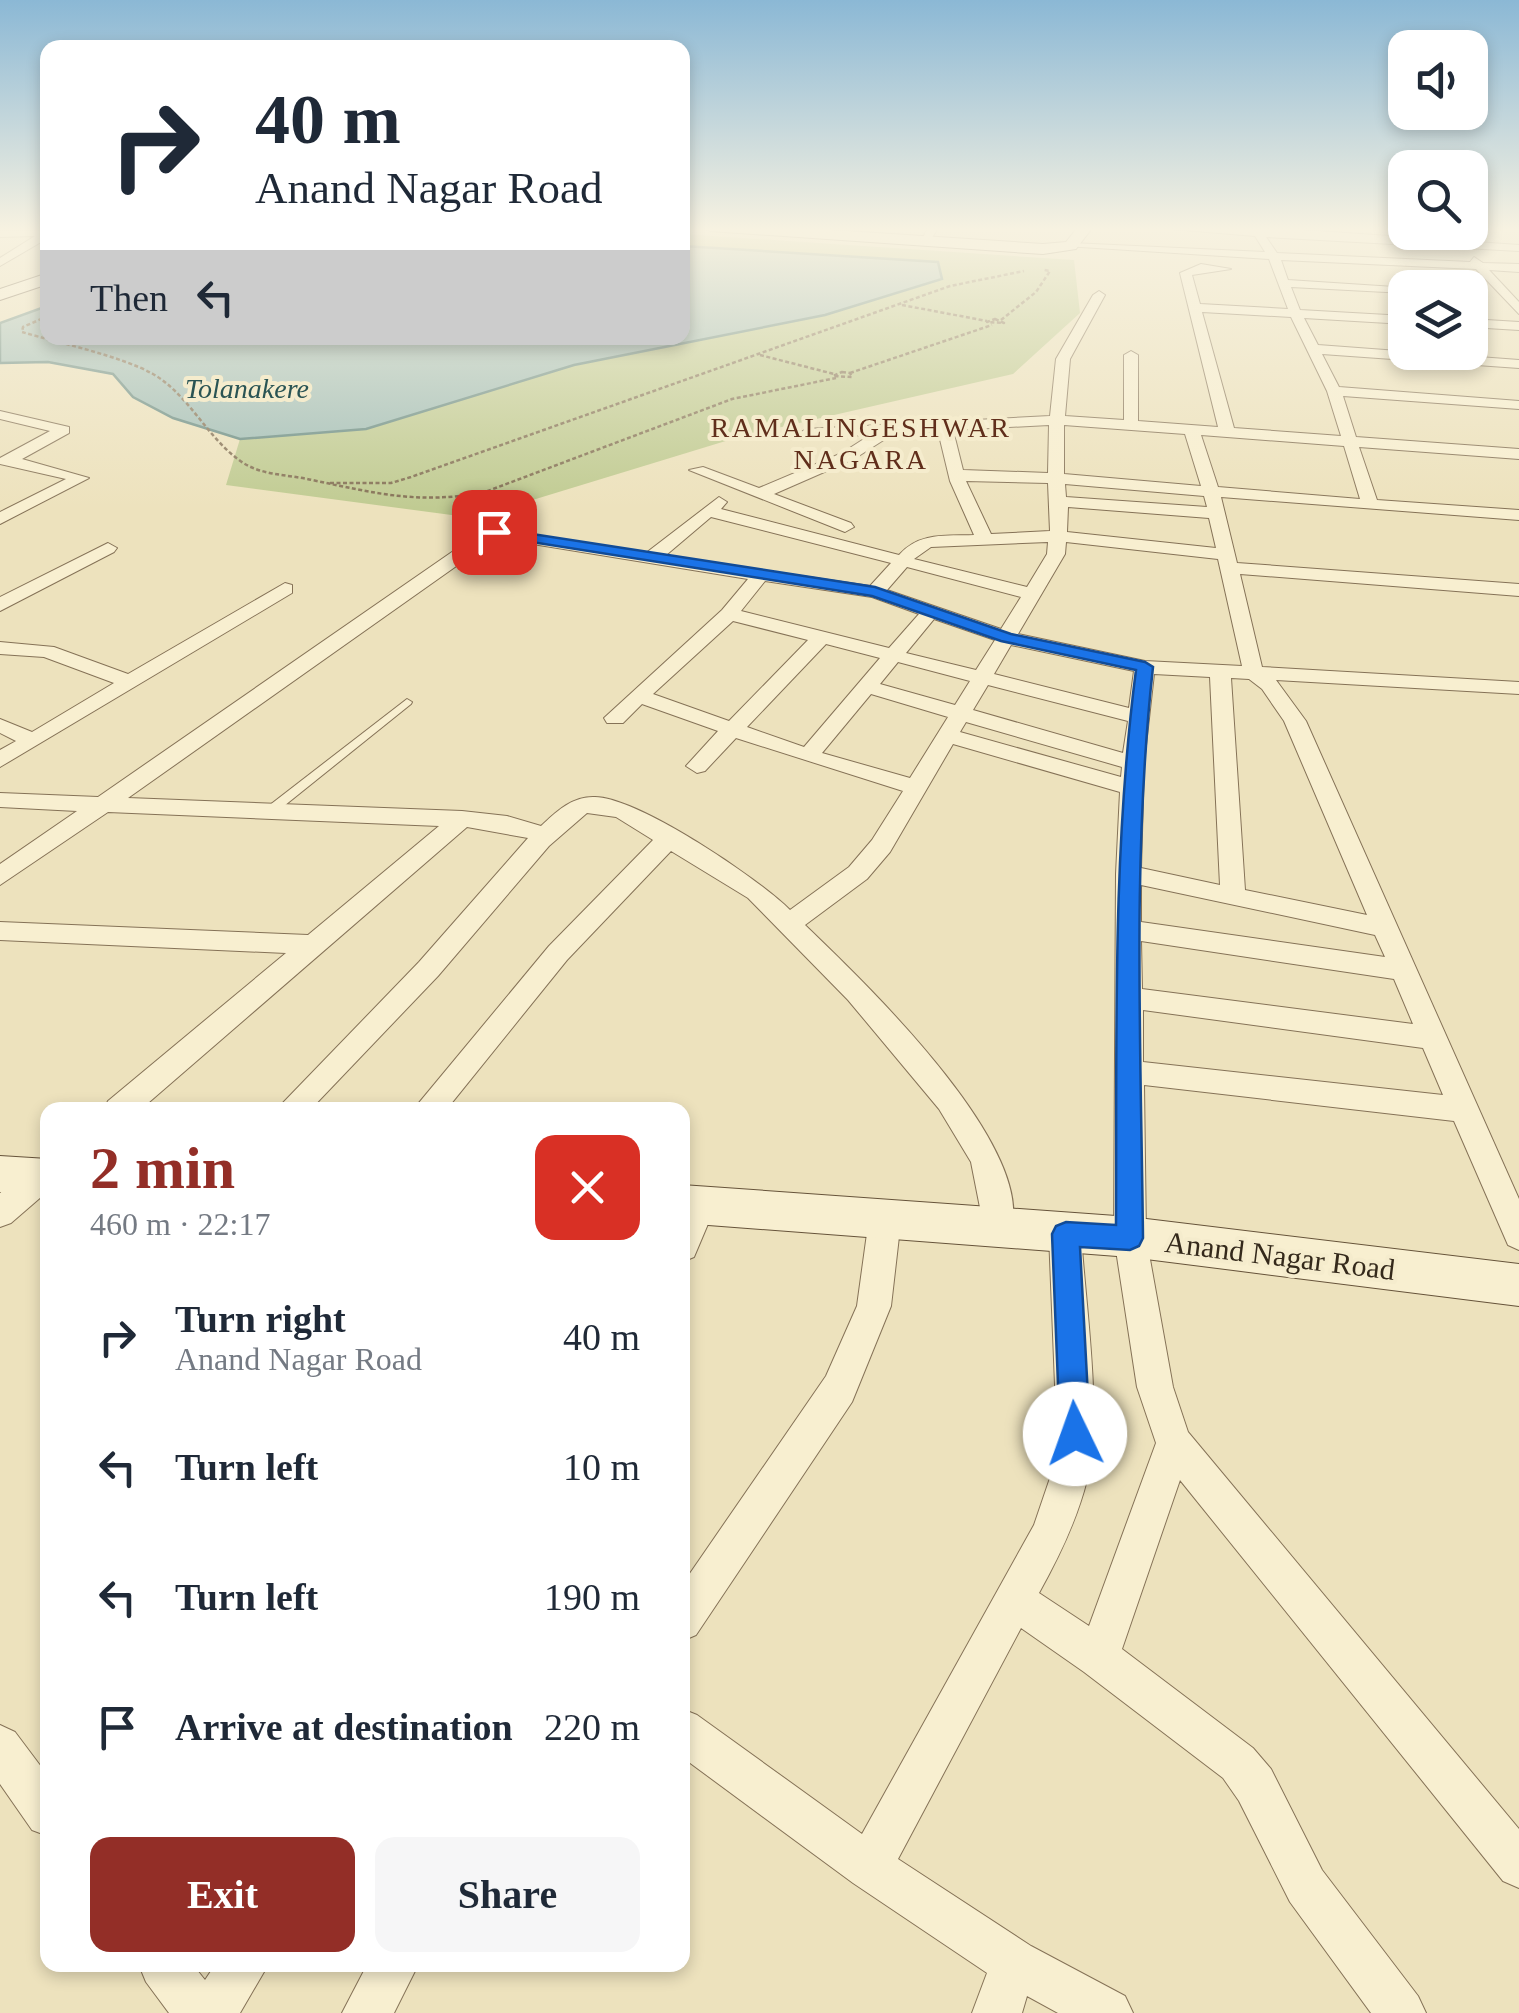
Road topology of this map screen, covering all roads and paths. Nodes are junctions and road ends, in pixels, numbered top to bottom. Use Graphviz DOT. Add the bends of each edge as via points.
graph roads {
  1 [pos="1001,320"];
  2 [pos="37,321"];
  3 [pos="852,321"];
  4 [pos="987,321"];
  5 [pos="1084,321"];
  6 [pos="1201,321"];
  7 [pos="1299,321"];
  8 [pos="992,325"];
  9 [pos="1488,325"];
  10 [pos="1519,326"];
  11 [pos="40,338"];
  12 [pos="63,345"];
  13 [pos="1314,349"];
  14 [pos="757,354"];
  15 [pos="1131,354"];
  16 [pos="1519,364"];
  17 [pos="835,376"];
  18 [pos="1334,391"];
  19 [pos="1519,405"];
  20 [pos="0,415"];
  21 [pos="1057,420"];
  22 [pos="894,426"];
  23 [pos="1131,426"];
  24 [pos="945,427"];
  25 [pos="1191,429"];
  26 [pos="1226,430"];
  27 [pos="806,434"];
  28 [pos="1347,442"];
  29 [pos="1519,454"];
  30 [pos="4,462"];
  31 [pos="697,470"];
  32 [pos="957,475"];
  33 [pos="1056,478"];
  34 [pos="326,483"];
  35 [pos="740,486"];
  36 [pos="759,494"];
  37 [pos="1059,501"];
  38 [pos="1214,503"];
  39 [pos="1370,505"];
  40 [pos="708,511"];
  41 [pos="1519,515"];
  42 [pos="0,519"];
  43 [pos="1059,536"];
  44 [pos="985,539"];
  45 [pos="108,548"];
  46 [pos="909,553"];
  47 [pos="652,557"];
  48 [pos="1225,561"];
  49 [pos="762,574"];
  50 [pos="285,589"];
  51 [pos="1519,590"];
  52 [pos="875,592"];
  53 [pos="1031,594"];
  54 [pos="0,605"];
  55 [pos="931,611"];
  56 [pos="729,614"];
  57 [pos="821,638"];
  58 [pos="1007,638"];
  59 [pos="0,648"];
  60 [pos="890,656"];
  61 [pos="1145,667"];
  62 [pos="1252,672"];
  63 [pos="1220,673"];
  64 [pos="981,680"];
  65 [pos="130,682"];
  66 [pos="865,686"];
  67 [pos="1519,688"];
  68 [pos="640,696"];
  69 [pos="407,702"];
  70 [pos="960,714"];
  71 [pos="1139,717"];
  72 [pos="616,718"];
  73 [pos="0,724"];
  74 [pos="734,730"];
  75 [pos="947,735"];
  76 [pos="32,740"];
  77 [pos="808,756"];
  78 [pos="0,760"];
  79 [pos="697,766"];
  80 [pos="1133,776"];
  81 [pos="915,787"];
  82 [pos="0,800"];
  83 [pos="106,806"];
  84 [pos="270,811"];
  85 [pos="462,819"];
  86 [pos="546,836"];
  87 [pos="670,838"];
  88 [pos="1128,874"];
  89 [pos="0,876"];
  90 [pos="1233,898"];
  91 [pos="790,923"];
  92 [pos="1385,928"];
  93 [pos="0,930"];
  94 [pos="1128,930"];
  95 [pos="313,944"];
  96 [pos="1404,970"];
  97 [pos="1129,998"];
  98 [pos="1433,1038"];
  99 [pos="1129,1072"];
  100 [pos="128,1102"];
  101 [pos="299,1102"];
  102 [pos="435,1102"];
  103 [pos="1465,1110"];
  104 [pos="34,1175"];
  105 [pos="691,1204"];
  106 [pos="0,1213"];
  107 [pos="885,1219"];
  108 [pos="996,1228"];
  109 [pos="1066,1234"];
  110 [pos="1519,1236"];
  111 [pos="1130,1238"];
  112 [pos="1519,1285"];
  113 [pos="1174,1444"];
  114 [pos="1014,1600"];
  115 [pos="690,1609"];
  116 [pos="1099,1656"];
  117 [pos="690,1736"];
  118 [pos="2,1757"];
  119 [pos="40,1804"];
  120 [pos="1519,1865"];
  121 [pos="869,1867"];
  122 [pos="1014,1964"];
  123 [pos="168,1972"];
  124 [pos="239,1972"];
  125 [pos="390,1972"];
  126 [pos="200,2013"];
  127 [pos="211,2013"];
  128 [pos="367,2013"];
  129 [pos="997,2013"];
  130 [pos="1108,2013"];
  131 [pos="1402,2013"];
  1 -- 8 [label="path"];
  2 -- 11 [label="path" via="22,332"];
  3 -- 14 [label="path"];
  4 -- 8 [label="path"];
  5 -- 21 [label="street" via="1062,360"];
  6 -- 26 [label="street"];
  7 -- 13 [label="street"];
  8 -- 17 [label="path" via="850,373 851,378"];
  9 -- 10 [label="street"];
  12 -- 34 [label="path" via="166,381 238,460"];
  13 -- 16 [label="street"];
  13 -- 18 [label="street"];
  14 -- 17 [label="path"];
  14 -- 34 [label="path" via="391,483"];
  15 -- 23 [label="street"];
  17 -- 34 [label="path" via="732,399 450,501 356,494"];
  18 -- 19 [label="street"];
  18 -- 28 [label="street"];
  20 -- 30 [label="street" via="64,430"];
  21 -- 23 [label="street"];
  21 -- 24 [label="street"];
  21 -- 33 [label="street"];
  22 -- 24 [label="street"];
  22 -- 27 [label="street"];
  22 -- 36 [label="street" via="848,456"];
  23 -- 25 [label="street"];
  24 -- 32 [label="street"];
  25 -- 26 [label="street"];
  25 -- 38 [label="street"];
  26 -- 28 [label="street"];
  28 -- 29 [label="street"];
  28 -- 39 [label="street"];
  30 -- 42 [label="street" via="81,478"];
  31 -- 35 [label="street"];
  32 -- 33 [label="street"];
  32 -- 44 [label="street"];
  33 -- 37 [label="street"];
  33 -- 38 [label="street"];
  35 -- 36 [label="street"];
  35 -- 40 [label="street"];
  36 -- 46 [label="street"];
  37 -- 38 [label="street"];
  37 -- 43 [label="street"];
  38 -- 39 [label="street"];
  38 -- 48 [label="street"];
  39 -- 41 [label="street"];
  40 -- 46 [label="street"];
  40 -- 47 [label="street"];
  43 -- 44 [label="street"];
  43 -- 48 [label="street"];
  43 -- 53 [label="street" via="1056,554"];
  44 -- 46 [label="street" via="928,542"];
  45 -- 54 [label="street"];
  46 -- 52 [label="street"];
  46 -- 53 [label="street"];
  47 -- 49 [label="street"];
  47 -- 83 [label="street" via="489,531"];
  48 -- 51 [label="street"];
  48 -- 62 [label="street"];
  49 -- 52 [label="street"];
  49 -- 56 [label="street"];
  50 -- 65 [label="street"];
  52 -- 55 [label="street"];
  53 -- 58 [label="street"];
  55 -- 58 [label="street"];
  55 -- 60 [label="street"];
  56 -- 57 [label="street"];
  56 -- 68 [label="street"];
  57 -- 60 [label="street"];
  57 -- 74 [label="street"];
  58 -- 61 [label="street"];
  58 -- 64 [label="street"];
  59 -- 65 [label="street" via="48,651"];
  60 -- 64 [label="street"];
  60 -- 66 [label="street"];
  61 -- 63 [label="street"];
  61 -- 71 [label="street"];
  62 -- 63 [label="street"];
  62 -- 67 [label="street"];
  62 -- 92 [label="street" via="1295,720"];
  63 -- 90 [label="street"];
  64 -- 70 [label="street"];
  64 -- 71 [label="street"];
  65 -- 76 [label="street"];
  66 -- 70 [label="street"];
  66 -- 77 [label="street"];
  68 -- 72 [label="street"];
  68 -- 74 [label="street"];
  69 -- 84 [label="lane"];
  70 -- 75 [label="street"];
  70 -- 80 [label="street"];
  71 -- 80 [label="street"];
  73 -- 76 [label="street"];
  74 -- 77 [label="street"];
  74 -- 79 [label="street"];
  75 -- 80 [label="street"];
  75 -- 81 [label="street"];
  76 -- 78 [label="street"];
  77 -- 81 [label="street"];
  80 -- 88 [label="street"];
  81 -- 91 [label="street" via="858,873"];
  82 -- 83 [label="street"];
  83 -- 84 [label="street"];
  83 -- 89 [label="street"];
  84 -- 85 [label="street"];
  85 -- 86 [label="street"];
  85 -- 95 [label="street"];
  86 -- 87 [label="street" via="574,811 603,804"];
  86 -- 101 [label="street"];
  87 -- 91 [label="street" via="757,892"];
  87 -- 102 [label="street" via="558,953"];
  88 -- 90 [label="street"];
  88 -- 94 [label="street"];
  90 -- 92 [label="street"];
  91 -- 108 [label="street" via="949,1100 985,1159"];
  92 -- 96 [label="street"];
  93 -- 95 [label="street"];
  94 -- 96 [label="street"];
  94 -- 97 [label="street"];
  95 -- 100 [label="street"];
  96 -- 98 [label="street"];
  97 -- 98 [label="street"];
  97 -- 99 [label="street"];
  98 -- 103 [label="street"];
  99 -- 103 [label="street"];
  99 -- 111 [label="street"];
  103 -- 110 [label="street"];
  104 -- 106 [label="street"];
  105 -- 107 [label="street, Anand Nagar Road"];
  107 -- 108 [label="street, Anand Nagar Road"];
  107 -- 115 [label="street" via="874,1306 840,1389"];
  108 -- 109 [label="street, Anand Nagar Road"];
  109 -- 111 [label="street, Anand Nagar Road"];
  109 -- 114 [label="street" via="1075,1434 1069,1478 1050,1534"];
  111 -- 112 [label="street, Anand Nagar Road"];
  111 -- 113 [label="street" via="1155,1387"];
  113 -- 116 [label="street"];
  113 -- 120 [label="street"];
  114 -- 116 [label="street"];
  114 -- 121 [label="street"];
  116 -- 131 [label="street" via="1238,1763 1306,1886"];
  117 -- 121 [label="street"];
  118 -- 119 [label="street"];
  121 -- 122 [label="street"];
  122 -- 129 [label="street"];
  122 -- 130 [label="street"];
  123 -- 126 [label="street"];
  124 -- 127 [label="street"];
  125 -- 128 [label="street"];
}
